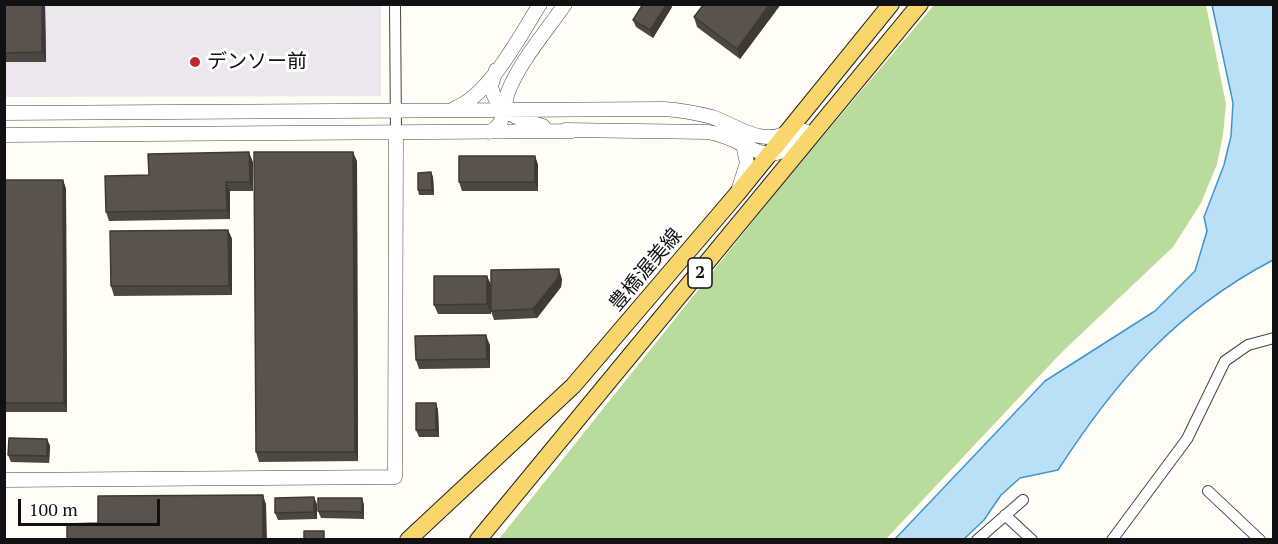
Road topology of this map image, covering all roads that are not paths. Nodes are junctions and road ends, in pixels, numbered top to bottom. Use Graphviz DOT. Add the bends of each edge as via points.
graph roads {
  1 [pos="395,4"];
  2 [pos="540,4"];
  3 [pos="565,4"];
  4 [pos="891,4"];
  5 [pos="909,4"];
  6 [pos="920,4"];
  7 [pos="496,70"];
  8 [pos="519,72"];
  9 [pos="506,110"];
  10 [pos="533,110"];
  11 [pos="396,111"];
  12 [pos="448,111"];
  13 [pos="4,113"];
  14 [pos="732,126"];
  15 [pos="572,131"];
  16 [pos="489,132"];
  17 [pos="789,132"];
  18 [pos="396,133"];
  19 [pos="4,135"];
  20 [pos="743,144"];
  21 [pos="769,154"];
  22 [pos="774,182"];
  23 [pos="737,194"];
  24 [pos="1274,339"];
  25 [pos="4,480"];
  26 [pos="1208,491"];
  27 [pos="1023,500"];
  28 [pos="1005,515"];
  29 [pos="408,540"];
  30 [pos="478,540"];
  31 [pos="977,540"];
  32 [pos="1032,540"];
  33 [pos="1112,540"];
  34 [pos="1260,540"];
  1 -- 11 [label="street"];
  2 -- 7 [label="street"];
  3 -- 8 [label="street"];
  4 -- 17 [label="main road, 豊橋渥美線 / 2"];
  5 -- 21 [label="street" via="794,144 786,151"];
  6 -- 22 [label="main road, 2"];
  7 -- 9 [label="street" via="492,95"];
  7 -- 12 [label="street" via="471,100"];
  8 -- 9 [label="street"];
  8 -- 10 [label="street" via="516,99"];
  9 -- 10 [label="street"];
  9 -- 12 [label="street"];
  9 -- 15 [label="street" via="519,120"];
  9 -- 16 [label="street" via="499,126"];
  10 -- 14 [label="street" via="680,110"];
  11 -- 12 [label="street"];
  11 -- 13 [label="street"];
  11 -- 18 [label="street"];
  14 -- 17 [label="street" via="758,136"];
  14 -- 21 [label="street"];
  15 -- 16 [label="street"];
  15 -- 20 [label="street" via="708,132"];
  16 -- 18 [label="street"];
  17 -- 21 [label="main road, 豊橋渥美線 / 2"];
  18 -- 19 [label="street"];
  18 -- 25 [label="street" via="395,477"];
  20 -- 21 [label="street"];
  20 -- 23 [label="street" via="747,163"];
  21 -- 22 [label="street" via="776,169"];
  21 -- 23 [label="main road, 豊橋渥美線 / 2"];
  22 -- 30 [label="main road, 2"];
  23 -- 29 [label="main road, 豊橋渥美線 / 2" via="573,386"];
  24 -- 33 [label="street" via="1248,345 1225,361 1187,439"];
  26 -- 34 [label="street"];
  27 -- 28 [label="street"];
  28 -- 31 [label="street"];
  28 -- 32 [label="street"];
}
